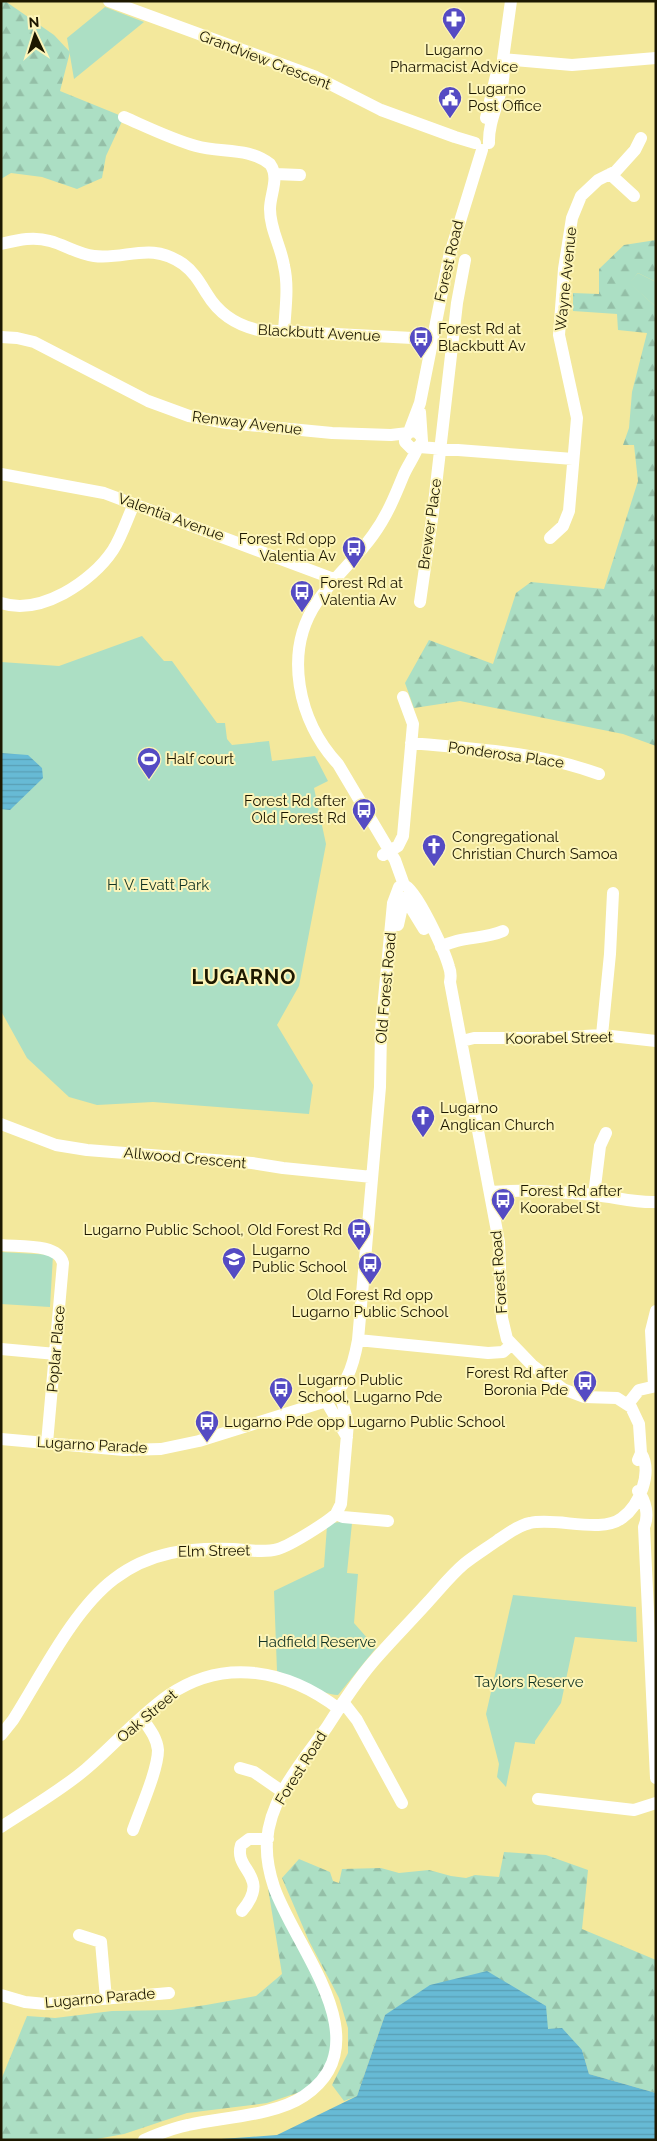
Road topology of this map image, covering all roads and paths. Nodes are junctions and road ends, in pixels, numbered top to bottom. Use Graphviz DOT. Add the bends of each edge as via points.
graph roads {
  1 [pos="109,1"];
  2 [pos="506,1"];
  3 [pos="511,1"];
  4 [pos="509,14"];
  5 [pos="656,58"];
  6 [pos="503,59"];
  7 [pos="124,116"];
  8 [pos="641,138"];
  9 [pos="481,143"];
  10 [pos="275,174"];
  11 [pos="610,174"];
  12 [pos="300,175"];
  13 [pos="634,196"];
  14 [pos="1,244"];
  15 [pos="465,260"];
  16 [pos="284,332"];
  17 [pos="1,337"];
  18 [pos="432,339"];
  19 [pos="413,440"];
  20 [pos="440,447"];
  21 [pos="573,459"];
  22 [pos="1,474"];
  23 [pos="134,504"];
  24 [pos="550,538"];
  25 [pos="334,580"];
  26 [pos="420,602"];
  27 [pos="1,603"];
  28 [pos="403,697"];
  29 [pos="411,743"];
  30 [pos="599,774"];
  31 [pos="403,836"];
  32 [pos="387,853"];
  33 [pos="400,870"];
  34 [pos="403,892"];
  35 [pos="613,893"];
  36 [pos="415,913"];
  37 [pos="399,919"];
  38 [pos="503,931"];
  39 [pos="442,947"];
  40 [pos="450,982"];
  41 [pos="602,1035"];
  42 [pos="462,1041"];
  43 [pos="656,1041"];
  44 [pos="380,1087"];
  45 [pos="1,1124"];
  46 [pos="606,1133"];
  47 [pos="372,1177"];
  48 [pos="490,1192"];
  49 [pos="594,1196"];
  50 [pos="656,1202"];
  51 [pos="1,1245"];
  52 [pos="656,1312"];
  53 [pos="358,1340"];
  54 [pos="511,1345"];
  55 [pos="1,1349"];
  56 [pos="56,1354"];
  57 [pos="655,1386"];
  58 [pos="339,1390"];
  59 [pos="326,1401"];
  60 [pos="628,1404"];
  61 [pos="347,1437"];
  62 [pos="1,1439"];
  63 [pos="47,1443"];
  64 [pos="635,1496"];
  65 [pos="336,1514"];
  66 [pos="388,1521"];
  67 [pos="341,1705"];
  68 [pos="142,1718"];
  69 [pos="1,1735"];
  70 [pos="240,1768"];
  71 [pos="656,1778"];
  72 [pos="283,1792"];
  73 [pos="538,1799"];
  74 [pos="402,1803"];
  75 [pos="656,1803"];
  76 [pos="1,1827"];
  77 [pos="133,1830"];
  78 [pos="268,1839"];
  79 [pos="242,1911"];
  80 [pos="80,1934"];
  81 [pos="169,1992"];
  82 [pos="1,1996"];
  83 [pos="106,1998"];
  84 [pos="144,2140"];
  1 -- 9 [label="street, Grandview Crescent" via="323,80 381,110"];
  2 -- 4 [label="street, Forest Road"];
  3 -- 4 [label="street, Forest Road"];
  4 -- 6 [label="street, Forest Road"];
  5 -- 6 [label="street" via="572,65"];
  6 -- 9 [label="street, Forest Road" via="499,103"];
  7 -- 10 [label="street" via="194,146 260,158 270,164"];
  8 -- 11 [label="street, Wayne Avenue" via="626,160"];
  9 -- 18 [label="street, Forest Road" via="450,251"];
  10 -- 12 [label="street"];
  10 -- 16 [label="street" via="270,211 285,269"];
  11 -- 13 [label="street"];
  11 -- 21 [label="street, Wayne Avenue" via="581,196 572,218 564,270 559,335 577,418"];
  14 -- 16 [label="street, Blackbutt Avenue" via="37,238 93,256 138,252 162,255 189,269 219,310 233,321 258,330"];
  15 -- 20 [label="street, Forest Road"];
  16 -- 18 [label="street, Blackbutt Avenue"];
  17 -- 19 [label="street, Renway Avenue" via="34,342 148,401 190,416 215,422 391,435"];
  18 -- 19 [label="street, Forest Road"];
  19 -- 20 [label="street"];
  19 -- 25 [label="street, Forest Road" via="404,474 380,526"];
  20 -- 21 [label="street"];
  20 -- 26 [label="street, Brewer Place"];
  21 -- 24 [label="street, Wayne Avenue" via="569,511 563,526"];
  22 -- 23 [label="street, Valentia Avenue" via="96,490"];
  23 -- 25 [label="street, Valentia Avenue"];
  23 -- 27 [label="street" via="113,549 69,591 26,606"];
  25 -- 32 [label="street, Forest Road" via="307,620 298,661 299,683 303,703 329,754 332,767"];
  28 -- 29 [label="street" via="413,724"];
  29 -- 30 [label="street, Ponderosa Place" via="531,755 570,763"];
  29 -- 31 [label="street"];
  31 -- 32 [label="street" via="400,843"];
  31 -- 33 [label="street"];
  32 -- 33 [label="street, Forest Road"];
  32 -- 34 [label="street, Forest Road"];
  33 -- 34 [label="street, Forest Road"];
  34 -- 36 [label="street, Forest Road"];
  34 -- 37 [label="street, Old Forest Road"];
  34 -- 39 [label="street, Forest Road"];
  34 -- 44 [label="street, Old Forest Road" via="393,903 381,1030"];
  35 -- 41 [label="street"];
  36 -- 37 [label="street, Old Forest Road"];
  36 -- 40 [label="street, Forest Road"];
  37 -- 44 [label="street, Old Forest Road" via="389,1031"];
  38 -- 39 [label="street" via="488,937 454,941"];
  39 -- 40 [label="street, Forest Road" via="450,967"];
  40 -- 42 [label="street, Forest Road"];
  41 -- 42 [label="street, Koorabel Street"];
  41 -- 43 [label="street, Koorabel Street"];
  42 -- 48 [label="street, Forest Road"];
  44 -- 47 [label="street, Old Forest Road"];
  45 -- 47 [label="street, Allwood Crescent" via="56,1145 87,1150 252,1163"];
  46 -- 49 [label="street" via="600,1146"];
  47 -- 53 [label="street, Old Forest Road"];
  48 -- 49 [label="street"];
  48 -- 54 [label="street, Forest Road" via="500,1248 503,1325"];
  49 -- 50 [label="street"];
  51 -- 56 [label="street, Poplar Place" via="63,1253"];
  52 -- 57 [label="street" via="651,1331"];
  53 -- 54 [label="street" via="488,1353 503,1352"];
  53 -- 58 [label="street, Old Forest Road" via="352,1370"];
  54 -- 60 [label="street, Forest Road" via="568,1392 584,1397 618,1398"];
  55 -- 56 [label="street"];
  56 -- 63 [label="street, Poplar Place"];
  57 -- 60 [label="street" via="639,1390"];
  58 -- 59 [label="street, Old Forest Road"];
  58 -- 61 [label="street" via="348,1423"];
  59 -- 61 [label="street"];
  59 -- 63 [label="street, Lugarno Parade" via="167,1448 137,1450"];
  60 -- 64 [label="street" via="638,1419 645,1467"];
  61 -- 65 [label="street" via="341,1504"];
  62 -- 63 [label="street, Lugarno Parade"];
  64 -- 67 [label="street, Forest Road" via="625,1516 614,1523 536,1522 523,1525 464,1564 369,1666"];
  64 -- 71 [label="street" via="644,1500 647,1521 644,1527"];
  65 -- 66 [label="street"];
  65 -- 69 [label="street, Elm Street" via="279,1549 196,1548 171,1552 116,1577 82,1611"];
  67 -- 68 [label="street, Oak Street" via="288,1680 236,1672 182,1687"];
  67 -- 72 [label="street, Forest Road"];
  67 -- 74 [label="street, Oak Street" via="357,1720"];
  68 -- 76 [label="street, Oak Street" via="80,1774"];
  68 -- 77 [label="street" via="153,1734 158,1750"];
  70 -- 72 [label="street" via="254,1772"];
  72 -- 78 [label="street, Forest Road"];
  73 -- 75 [label="street" via="634,1810"];
  78 -- 79 [label="street" via="249,1839 241,1845 241,1856 254,1891"];
  78 -- 84 [label="street, Forest Road" via="268,1864 274,1889 332,2010 337,2036 332,2062 317,2084 293,2102 185,2125"];
  80 -- 83 [label="street" via="102,1942"];
  81 -- 83 [label="street, Lugarno Parade"];
  82 -- 83 [label="street, Lugarno Parade" via="35,2003"];
}
